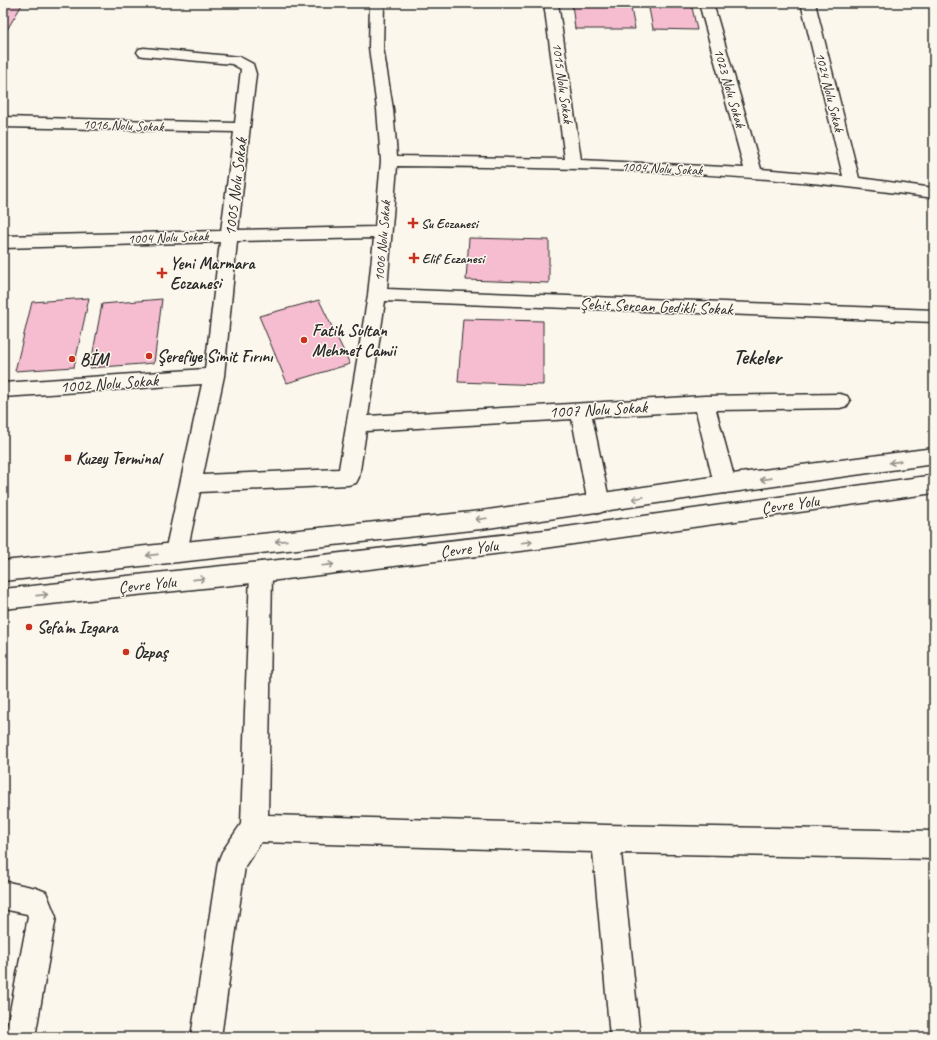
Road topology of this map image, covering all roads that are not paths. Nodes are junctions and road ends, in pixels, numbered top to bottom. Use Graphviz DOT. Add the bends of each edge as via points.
graph roads {
  1 [pos="377,3"];
  2 [pos="551,3"];
  3 [pos="706,3"];
  4 [pos="808,3"];
  5 [pos="144,52"];
  6 [pos="3,122"];
  7 [pos="243,128"];
  8 [pos="389,161"];
  9 [pos="574,163"];
  10 [pos="754,173"];
  11 [pos="852,182"];
  12 [pos="934,193"];
  13 [pos="382,232"];
  14 [pos="229,236"];
  15 [pos="3,242"];
  16 [pos="378,295"];
  17 [pos="934,316"];
  18 [pos="214,376"];
  19 [pos="3,390"];
  20 [pos="840,402"];
  21 [pos="704,403"];
  22 [pos="580,410"];
  23 [pos="357,424"];
  24 [pos="934,456"];
  25 [pos="192,484"];
  26 [pos="725,484"];
  27 [pos="934,484"];
  28 [pos="599,504"];
  29 [pos="176,552"];
  30 [pos="3,571"];
  31 [pos="261,572"];
  32 [pos="3,599"];
  33 [pos="254,828"];
  34 [pos="606,839"];
  35 [pos="934,845"];
  36 [pos="3,895"];
  37 [pos="20,1037"];
  38 [pos="206,1037"];
  39 [pos="625,1037"];
  1 -- 8 [label="street, 1006 Nolu Sokak" via="376,47"];
  2 -- 9 [label="street, 1015 Nolu Sokak"];
  3 -- 10 [label="street, 1023 Nolu Sokak"];
  4 -- 11 [label="street, 1024 Nolu Sokak"];
  5 -- 7 [label="street, 1005 Nolu Sokak" via="235,60 248,67"];
  6 -- 7 [label="street, 1016 Nolu Sokak"];
  7 -- 14 [label="street, 1005 Nolu Sokak"];
  8 -- 9 [label="street, 1004 Nolu Sokak"];
  8 -- 13 [label="street, 1006 Nolu Sokak"];
  9 -- 10 [label="street, 1004 Nolu Sokak"];
  10 -- 11 [label="street, 1004 Nolu Sokak"];
  11 -- 12 [label="street, 1004 Nolu Sokak"];
  13 -- 14 [label="street, 1004 Nolu Sokak"];
  13 -- 16 [label="street, 1006 Nolu Sokak"];
  14 -- 15 [label="street, 1004 Nolu Sokak"];
  14 -- 18 [label="street, 1005 Nolu Sokak"];
  16 -- 17 [label="street, Şehit Sercan Gedikli Sokak"];
  16 -- 23 [label="street, 1006 Nolu Sokak"];
  18 -- 19 [label="street, 1002 Nolu Sokak"];
  18 -- 25 [label="street, 1005 Nolu Sokak"];
  20 -- 21 [label="street, 1007 Nolu Sokak"];
  21 -- 22 [label="street, 1007 Nolu Sokak"];
  21 -- 26 [label="street"];
  22 -- 23 [label="street, 1007 Nolu Sokak"];
  22 -- 28 [label="street"];
  23 -- 25 [label="street, 1006 Nolu Sokak" via="348,477"];
  24 -- 26 [label="street, Çevre Yolu, one-way"];
  25 -- 29 [label="street, 1005 Nolu Sokak"];
  26 -- 28 [label="street, Çevre Yolu, one-way"];
  31 -- 27 [label="street, Çevre Yolu, one-way" via="546,539"];
  28 -- 29 [label="street, Çevre Yolu, one-way"];
  29 -- 30 [label="street, Çevre Yolu, one-way"];
  32 -- 31 [label="street, Çevre Yolu, one-way"];
  31 -- 33 [label="street"];
  33 -- 34 [label="street"];
  33 -- 38 [label="street" via="232,862"];
  34 -- 35 [label="street"];
  34 -- 39 [label="street"];
  36 -- 37 [label="street" via="36,902 42,917"];
}
